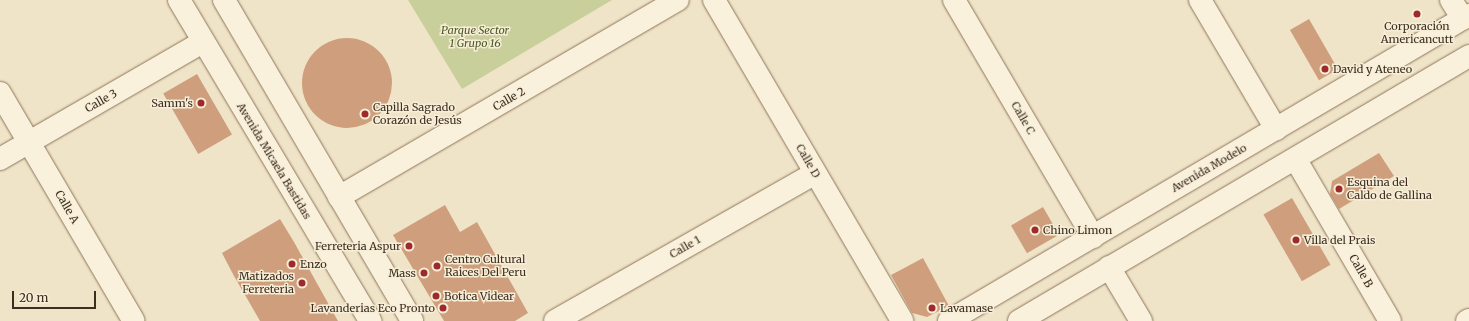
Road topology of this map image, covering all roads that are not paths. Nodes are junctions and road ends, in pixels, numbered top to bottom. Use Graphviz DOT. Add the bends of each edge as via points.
graph roads {
  1 [pos="179,0"];
  2 [pos="224,0"];
  3 [pos="678,0"];
  4 [pos="714,0"];
  5 [pos="954,0"];
  6 [pos="1200,0"];
  7 [pos="1451,0"];
  8 [pos="1466,17"];
  9 [pos="203,42"];
  10 [pos="1469,56"];
  11 [pos="0,93"];
  12 [pos="1276,129"];
  13 [pos="30,142"];
  14 [pos="0,159"];
  15 [pos="1296,160"];
  16 [pos="815,173"];
  17 [pos="339,197"];
  18 [pos="1093,237"];
  19 [pos="1109,267"];
  20 [pos="134,321"];
  21 [pos="370,321"];
  22 [pos="412,321"];
  23 [pos="555,321"];
  24 [pos="902,321"];
  25 [pos="949,321"];
  26 [pos="1019,321"];
  27 [pos="1141,321"];
  28 [pos="1390,321"];
  1 -- 9 [label="street, Avenida Micaela Bastidas"];
  2 -- 17 [label="street"];
  3 -- 17 [label="street, Calle 2"];
  4 -- 16 [label="street, Calle D"];
  5 -- 18 [label="street, Calle C"];
  6 -- 12 [label="street"];
  7 -- 8 [label="street"];
  8 -- 12 [label="street, Avenida Modelo"];
  9 -- 13 [label="street, Calle 3"];
  9 -- 21 [label="street, Avenida Micaela Bastidas"];
  10 -- 15 [label="street"];
  11 -- 13 [label="street, Calle A"];
  12 -- 18 [label="street, Avenida Modelo"];
  13 -- 14 [label="street, Calle 3"];
  13 -- 20 [label="street, Calle A"];
  15 -- 19 [label="street"];
  15 -- 28 [label="street, Calle B"];
  16 -- 23 [label="street, Calle 1"];
  16 -- 24 [label="street, Calle D"];
  17 -- 22 [label="street"];
  18 -- 25 [label="street, Avenida Modelo"];
  19 -- 26 [label="street"];
  19 -- 27 [label="street"];
}
